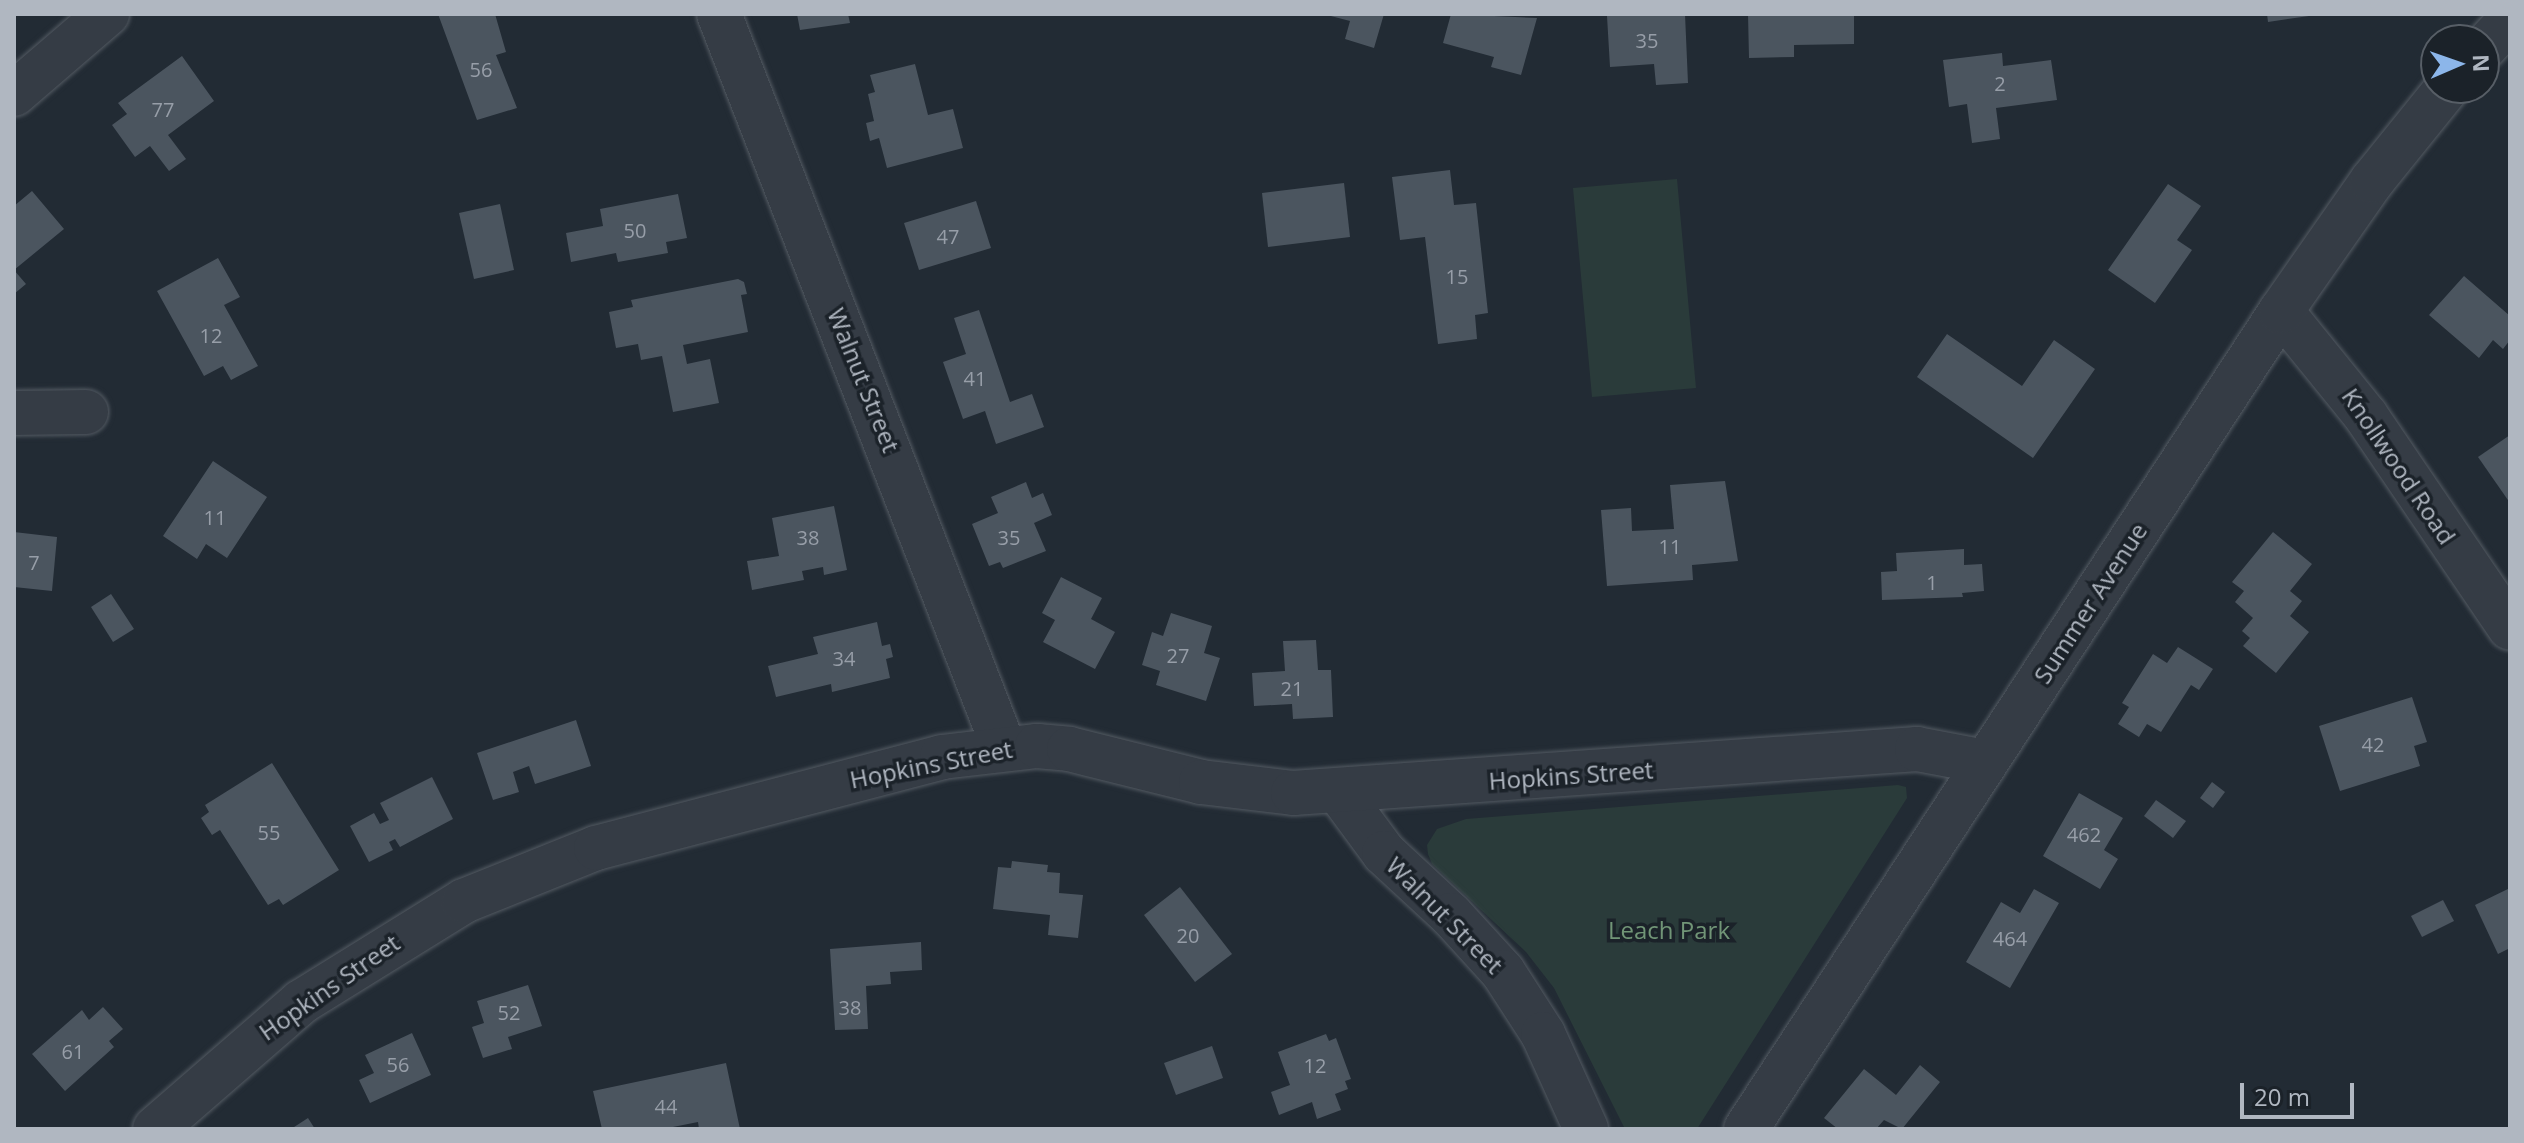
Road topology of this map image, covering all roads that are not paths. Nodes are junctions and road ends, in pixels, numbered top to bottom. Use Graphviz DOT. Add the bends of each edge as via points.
graph roads {
  1 [pos="107,14"];
  2 [pos="719,14"];
  3 [pos="14,94"];
  4 [pos="2434,104"];
  5 [pos="2281,311"];
  6 [pos="86,412"];
  7 [pos="14,413"];
  8 [pos="2510,628"];
  9 [pos="1004,748"];
  10 [pos="1986,762"];
  11 [pos="1339,792"];
  12 [pos="155,1129"];
  13 [pos="1586,1129"];
  14 [pos="1746,1129"];
  1 -- 3 [label="street"];
  2 -- 9 [label="street, Walnut Street"];
  4 -- 5 [label="street, Summer Avenue" via="2372,181"];
  5 -- 8 [label="street, Knollwood Road" via="2366,416"];
  5 -- 10 [label="street, Summer Avenue"];
  6 -- 7 [label="street"];
  9 -- 11 [label="street, Hopkins Street" via="1069,749 1238,787"];
  9 -- 12 [label="street, Hopkins Street" via="880,771 529,872 464,901 344,973 250,1044"];
  10 -- 11 [label="street, Hopkins Street" via="1917,749"];
  10 -- 14 [label="street, Summer Avenue"];
  11 -- 13 [label="street, Walnut Street" via="1384,853 1503,972 1543,1034"];
}
